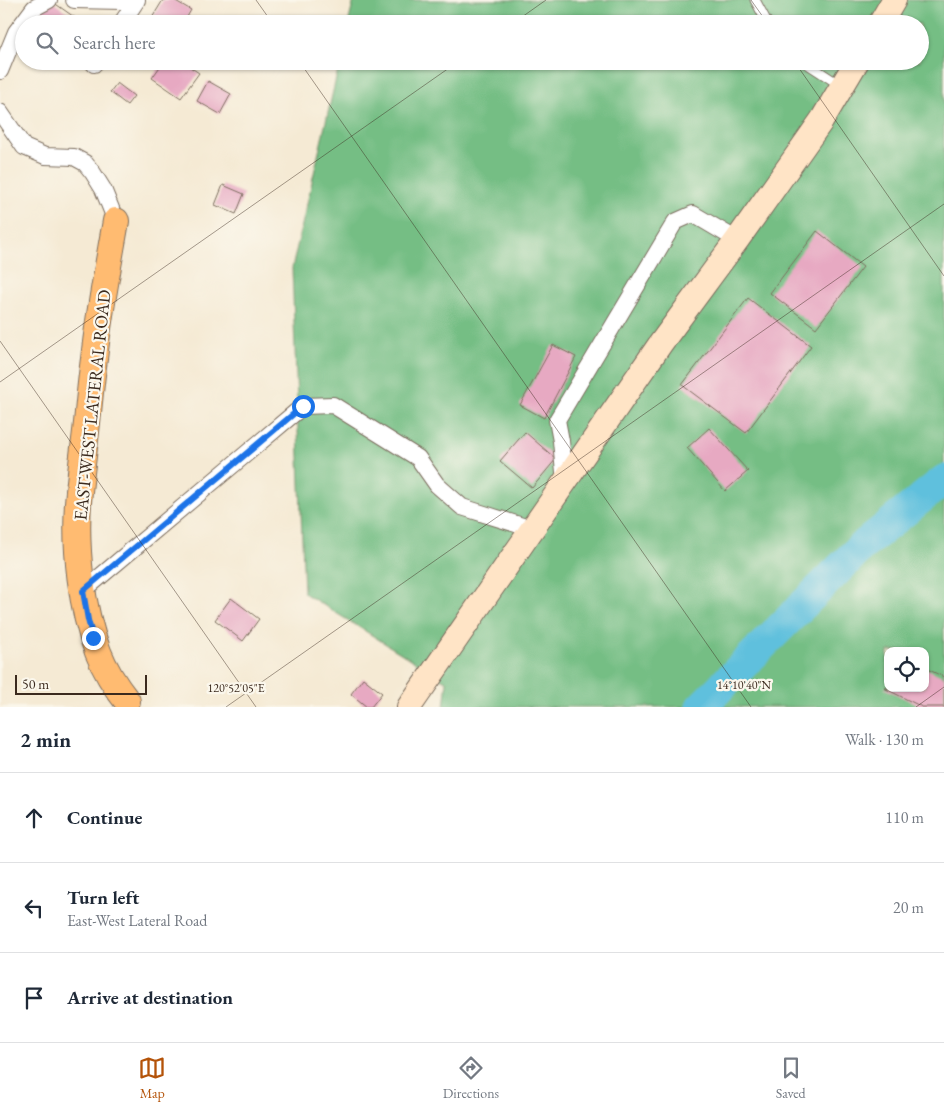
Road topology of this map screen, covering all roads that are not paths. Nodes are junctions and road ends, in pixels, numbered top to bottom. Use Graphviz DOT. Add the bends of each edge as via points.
graph roads {
  1 [pos="50,0"];
  2 [pos="74,0"];
  3 [pos="124,0"];
  4 [pos="137,0"];
  5 [pos="755,0"];
  6 [pos="894,0"];
  7 [pos="29,15"];
  8 [pos="127,15"];
  9 [pos="763,15"];
  10 [pos="885,15"];
  11 [pos="15,34"];
  12 [pos="817,70"];
  13 [pos="852,70"];
  14 [pos="0,71"];
  15 [pos="842,86"];
  16 [pos="0,112"];
  17 [pos="116,220"];
  18 [pos="737,240"];
  19 [pos="565,482"];
  20 [pos="532,529"];
  21 [pos="83,591"];
  22 [pos="127,701"];
  23 [pos="409,707"];
  1 -- 7 [label="street" via="34,8"];
  2 -- 3 [label="street"];
  4 -- 8 [label="street"];
  5 -- 9 [label="lane"];
  6 -- 10 [label="street"];
  11 -- 14 [label="street"];
  12 -- 15 [label="lane"];
  13 -- 15 [label="street"];
  15 -- 18 [label="street" via="822,120"];
  16 -- 17 [label="street" via="24,147 45,156 74,157 85,164 103,189"];
  17 -- 21 [label="main road, EAST-WEST LATERAL ROAD" via="94,358 78,503 78,550"];
  18 -- 19 [label="street"];
  18 -- 19 [label="street" via="693,214 675,222 557,420"];
  19 -- 20 [label="street"];
  20 -- 21 [label="street" via="462,507 437,484 418,458 334,406 303,406"];
  20 -- 23 [label="street"];
  21 -- 22 [label="main road, EAST-WEST LATERAL ROAD" via="98,653"];
}
